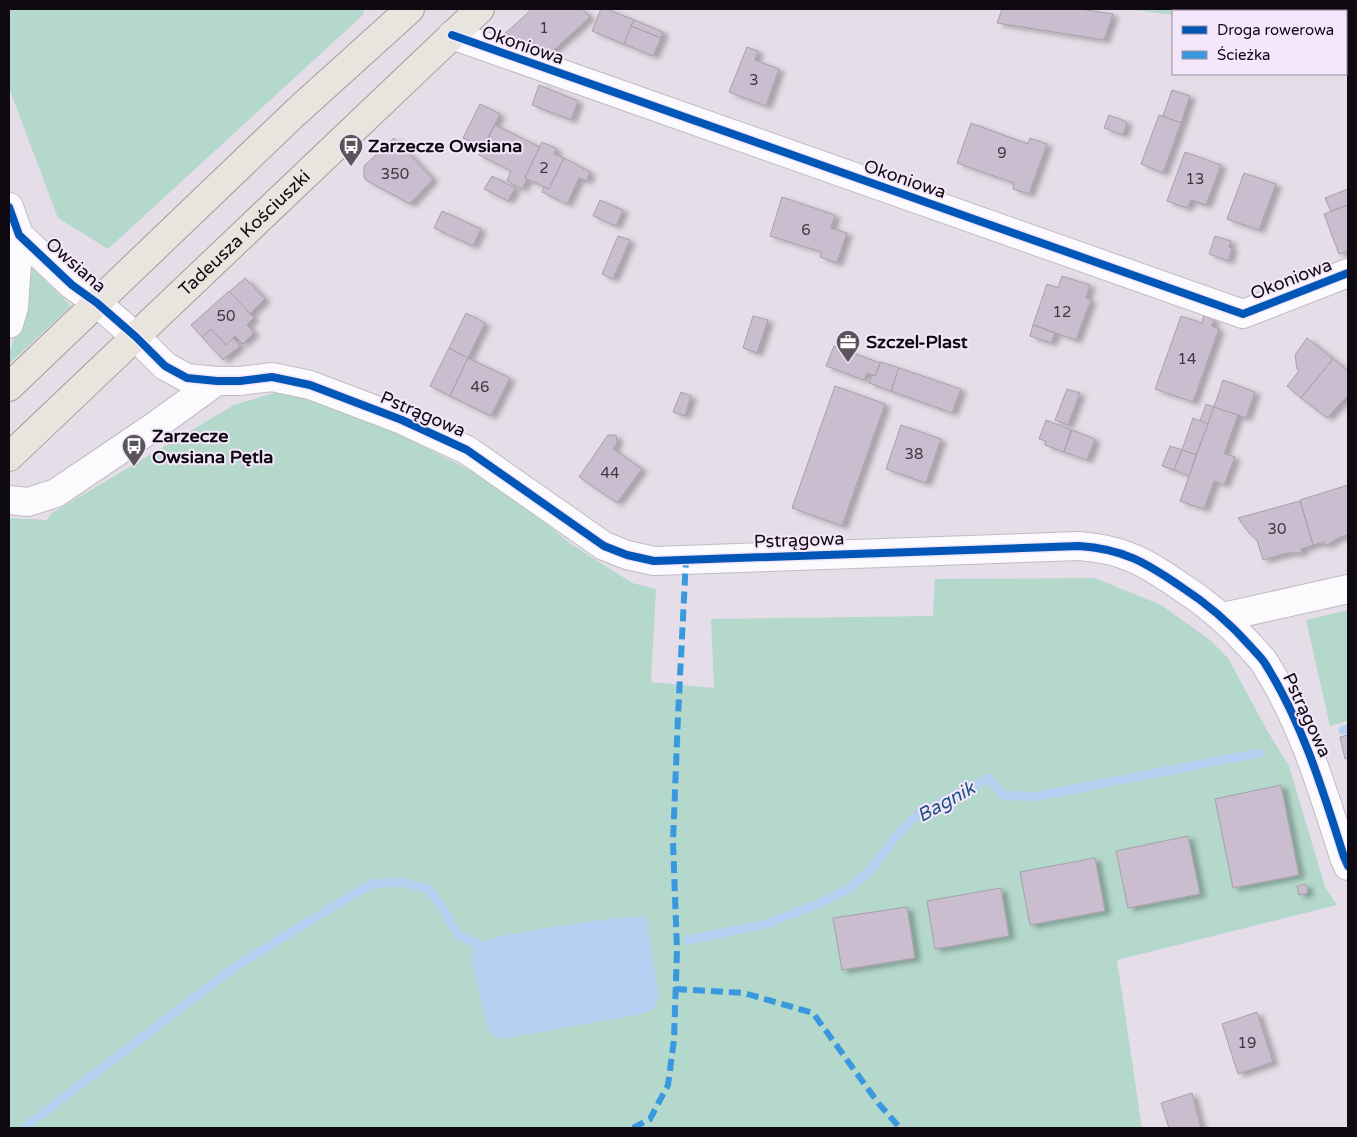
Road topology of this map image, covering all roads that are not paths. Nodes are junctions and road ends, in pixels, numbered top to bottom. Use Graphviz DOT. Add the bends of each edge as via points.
graph roads {
  1 [pos="410,9"];
  2 [pos="480,9"];
  3 [pos="387,19"];
  4 [pos="452,35"];
  5 [pos="9,207"];
  6 [pos="19,235"];
  7 [pos="1348,273"];
  8 [pos="97,303"];
  9 [pos="9,324"];
  10 [pos="136,337"];
  11 [pos="216,381"];
  12 [pos="9,387"];
  13 [pos="9,457"];
  14 [pos="9,500"];
  15 [pos="1348,589"];
  16 [pos="1223,617"];
  17 [pos="1348,866"];
  1 -- 3 [label="main road"];
  2 -- 4 [label="main road, Tadeusza Kościuszki"];
  3 -- 8 [label="main road" via="295,113"];
  4 -- 7 [label="street, Okoniowa" via="1243,314"];
  4 -- 10 [label="main road, Tadeusza Kościuszki"];
  5 -- 6 [label="street, Owsiana"];
  6 -- 8 [label="street, Owsiana" via="72,285"];
  6 -- 9 [label="street" via="14,307"];
  8 -- 10 [label="street, Owsiana"];
  8 -- 12 [label="main road"];
  10 -- 11 [label="street, Pstrągowa" via="172,370 187,378"];
  10 -- 13 [label="main road, Tadeusza Kościuszki"];
  11 -- 14 [label="street" via="56,493 28,502"];
  11 -- 16 [label="street, Pstrągowa" via="272,377 310,384 402,420 467,450 604,546 627,555 654,561 1079,546 1101,548 1133,557 1160,572"];
  15 -- 16 [label="street"];
  16 -- 17 [label="street, Pstrągowa" via="1265,663 1289,708 1319,776"];
}
